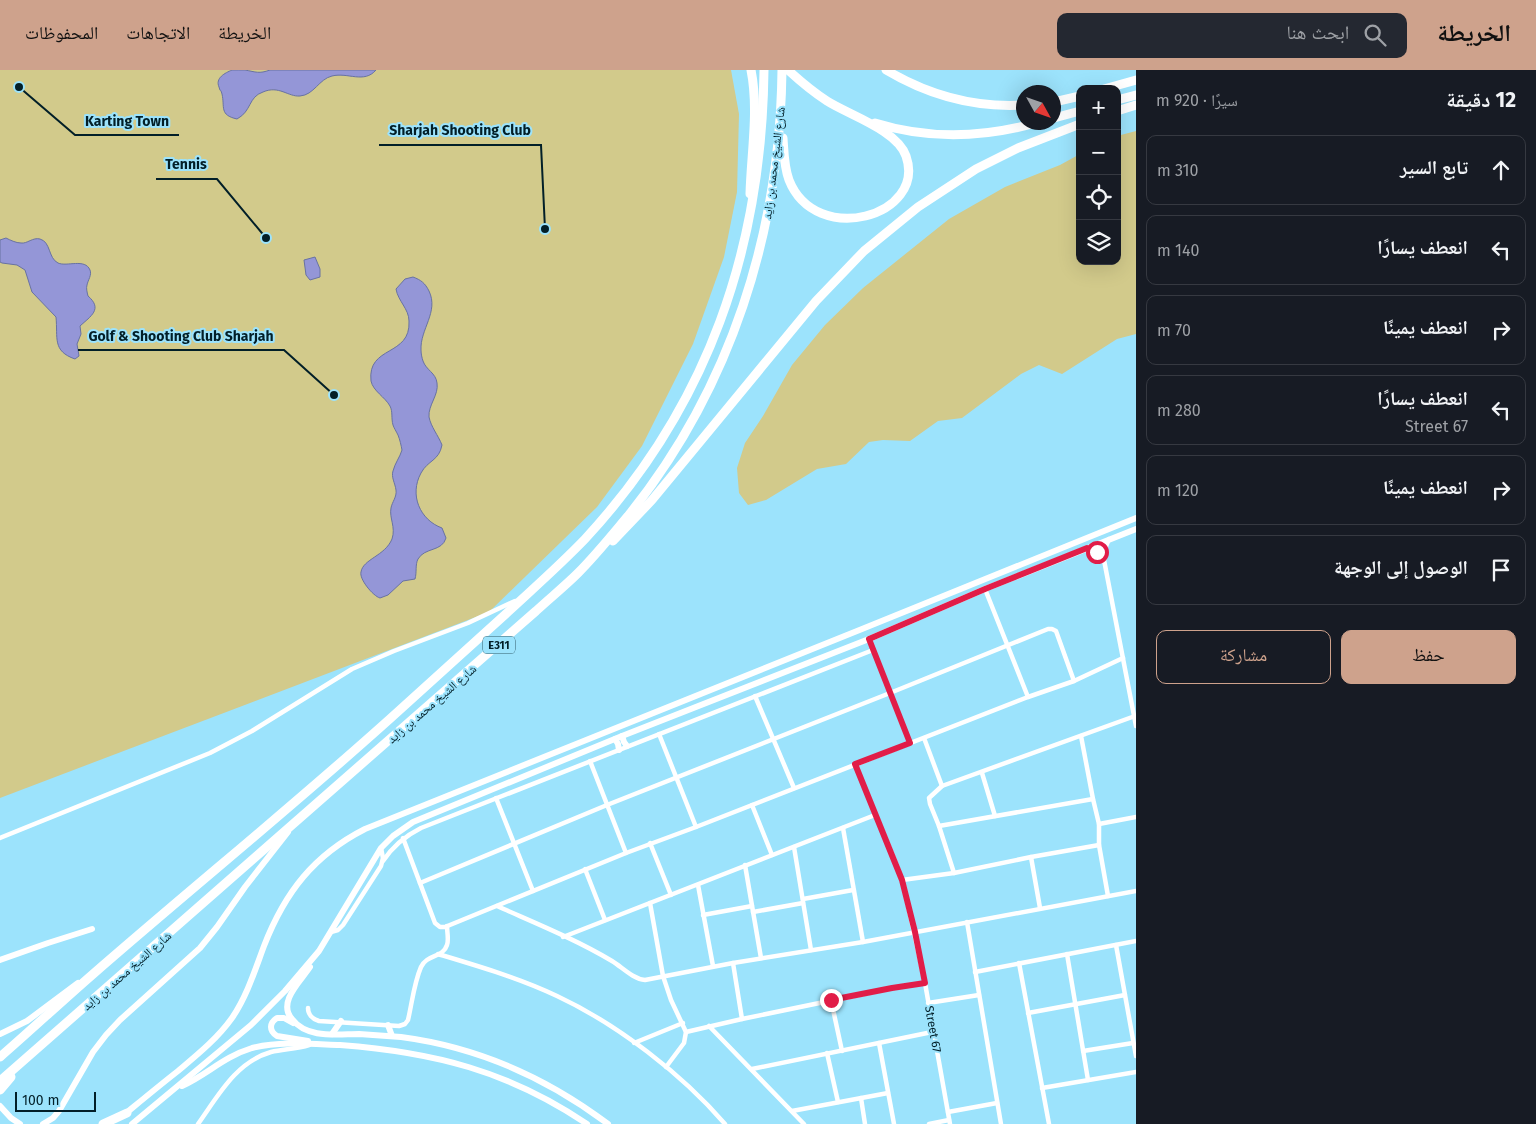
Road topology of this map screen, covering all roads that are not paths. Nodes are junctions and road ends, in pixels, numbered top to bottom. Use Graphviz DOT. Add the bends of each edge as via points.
graph roads {
  1 [pos="751,70"];
  2 [pos="764,70"];
  3 [pos="782,70"];
  4 [pos="788,70"];
  5 [pos="886,70"];
  6 [pos="1136,80"];
  7 [pos="1118,85"];
  8 [pos="1136,95"];
  9 [pos="1076,97"];
  10 [pos="1121,99"];
  11 [pos="1061,100"];
  12 [pos="1016,105"];
  13 [pos="1136,105"];
  14 [pos="1121,110"];
  15 [pos="1076,112"];
  16 [pos="781,116"];
  17 [pos="1061,116"];
  18 [pos="858,117"];
  19 [pos="1076,126"];
  20 [pos="1016,128"];
  21 [pos="750,222"];
  22 [pos="1136,518"];
  23 [pos="1136,529"];
  24 [pos="1110,539"];
  25 [pos="1087,548"];
  26 [pos="1104,560"];
  27 [pos="578,573"];
  28 [pos="985,589"];
  29 [pos="523,598"];
  30 [pos="869,639"];
  31 [pos="1007,644"];
  32 [pos="873,650"];
  33 [pos="1124,658"];
  34 [pos="1074,681"];
  35 [pos="1136,688"];
  36 [pos="1129,689"];
  37 [pos="890,693"];
  38 [pos="755,696"];
  39 [pos="1028,697"];
  40 [pos="1135,716"];
  41 [pos="1136,726"];
  42 [pos="659,734"];
  43 [pos="1081,736"];
  44 [pos="619,738"];
  45 [pos="924,738"];
  46 [pos="772,740"];
  47 [pos="910,743"];
  48 [pos="627,746"];
  49 [pos="619,750"];
  50 [pos="590,761"];
  51 [pos="855,764"];
  52 [pos="982,773"];
  53 [pos="677,778"];
  54 [pos="942,786"];
  55 [pos="794,788"];
  56 [pos="496,798"];
  57 [pos="1093,798"];
  58 [pos="607,805"];
  59 [pos="752,805"];
  60 [pos="875,815"];
  61 [pos="995,816"];
  62 [pos="1136,817"];
  63 [pos="1099,824"];
  64 [pos="291,826"];
  65 [pos="939,826"];
  66 [pos="696,827"];
  67 [pos="843,828"];
  68 [pos="0,838"];
  69 [pos="403,838"];
  70 [pos="650,843"];
  71 [pos="514,844"];
  72 [pos="1099,845"];
  73 [pos="794,847"];
  74 [pos="381,848"];
  75 [pos="626,853"];
  76 [pos="772,855"];
  77 [pos="1031,857"];
  78 [pos="383,861"];
  79 [pos="745,866"];
  80 [pos="585,869"];
  81 [pos="954,873"];
  82 [pos="902,880"];
  83 [pos="420,883"];
  84 [pos="698,884"];
  85 [pos="533,890"];
  86 [pos="853,890"];
  87 [pos="1136,892"];
  88 [pos="671,894"];
  89 [pos="1108,896"];
  90 [pos="803,901"];
  91 [pos="650,903"];
  92 [pos="497,906"];
  93 [pos="752,906"];
  94 [pos="1040,908"];
  95 [pos="753,912"];
  96 [pos="704,916"];
  97 [pos="605,920"];
  98 [pos="967,922"];
  99 [pos="447,926"];
  100 [pos="92,929"];
  101 [pos="331,932"];
  102 [pos="915,932"];
  103 [pos="563,937"];
  104 [pos="1136,941"];
  105 [pos="863,942"];
  106 [pos="1116,944"];
  107 [pos="811,950"];
  108 [pos="319,951"];
  109 [pos="438,954"];
  110 [pos="1067,954"];
  111 [pos="762,958"];
  112 [pos="0,960"];
  113 [pos="733,963"];
  114 [pos="1019,963"];
  115 [pos="713,966"];
  116 [pos="975,972"];
  117 [pos="92,975"];
  118 [pos="663,976"];
  119 [pos="925,983"];
  120 [pos="979,995"];
  121 [pos="1124,995"];
  122 [pos="831,1000"];
  123 [pos="928,1003"];
  124 [pos="1076,1004"];
  125 [pos="308,1008"];
  126 [pos="1028,1013"];
  127 [pos="1136,1014"];
  128 [pos="1128,1015"];
  129 [pos="742,1019"];
  130 [pos="341,1021"];
  131 [pos="683,1023"];
  132 [pos="298,1026"];
  133 [pos="388,1026"];
  134 [pos="709,1026"];
  135 [pos="686,1032"];
  136 [pos="932,1032"];
  137 [pos="0,1034"];
  138 [pos="332,1034"];
  139 [pos="392,1036"];
  140 [pos="634,1043"];
  141 [pos="879,1043"];
  142 [pos="1134,1043"];
  143 [pos="313,1044"];
  144 [pos="842,1051"];
  145 [pos="1084,1051"];
  146 [pos="827,1054"];
  147 [pos="1136,1056"];
  148 [pos="0,1058"];
  149 [pos="23,1061"];
  150 [pos="666,1067"];
  151 [pos="752,1069"];
  152 [pos="1136,1072"];
  153 [pos="1088,1080"];
  154 [pos="0,1081"];
  155 [pos="1042,1088"];
  156 [pos="175,1089"];
  157 [pos="0,1090"];
  158 [pos="888,1093"];
  159 [pos="861,1098"];
  160 [pos="838,1102"];
  161 [pos="997,1103"];
  162 [pos="0,1106"];
  163 [pos="792,1111"];
  164 [pos="948,1112"];
  165 [pos="126,1113"];
  166 [pos="949,1122"];
  167 [pos="20,1124"];
  168 [pos="43,1124"];
  169 [pos="103,1124"];
  170 [pos="112,1124"];
  171 [pos="132,1124"];
  172 [pos="198,1124"];
  173 [pos="587,1124"];
  174 [pos="608,1124"];
  175 [pos="725,1124"];
  176 [pos="804,1124"];
  177 [pos="865,1124"];
  178 [pos="894,1124"];
  179 [pos="929,1124"];
  180 [pos="1001,1124"];
  181 [pos="1049,1124"];
  1 -- 21 [label="highway" via="754,126"];
  2 -- 21 [label="highway, شارع الشيخ محمد بن زايد / E311" via="761,144"];
  3 -- 16 [label="highway, شارع الشيخ محمد بن زايد / E311"];
  4 -- 18 [label="highway" via="814,92"];
  5 -- 12 [label="highway" via="955,99"];
  6 -- 7 [label="highway"];
  8 -- 10 [label="highway"];
  9 -- 11 [label="highway"];
  13 -- 14 [label="highway"];
  15 -- 17 [label="highway"];
  16 -- 18 [label="highway" via="786,173 794,189 812,208 844,219 867,216 889,205 900,194 909,174 901,146"];
  16 -- 27 [label="highway, شارع الشيخ محمد بن زايد / E311" via="775,173 761,247 720,366 686,433 658,475 628,516"];
  18 -- 20 [label="highway" via="909,131 948,136"];
  19 -- 27 [label="highway" via="976,169 918,207 870,246 816,301 646,507"];
  21 -- 29 [label="highway, شارع الشيخ محمد بن زايد / E311" via="718,329 667,430 634,480 601,521"];
  22 -- 165 [label="main road" via="350,836 309,869 288,897 242,1001 225,1028"];
  23 -- 24 [label="main road"];
  24 -- 25 [label="main road"];
  24 -- 26 [label="street"];
  25 -- 26 [label="street"];
  25 -- 28 [label="main road"];
  26 -- 33 [label="street"];
  27 -- 64 [label="highway, شارع الشيخ محمد بن زايد / E311"];
  28 -- 30 [label="main road"];
  28 -- 31 [label="street"];
  29 -- 68 [label="street" via="352,669 210,753"];
  29 -- 117 [label="highway, شارع الشيخ محمد بن زايد / E311" via="371,736"];
  30 -- 32 [label="street"];
  30 -- 44 [label="main road"];
  31 -- 34 [label="street" via="1048,629 1054,630"];
  31 -- 37 [label="street"];
  31 -- 39 [label="street"];
  32 -- 37 [label="street"];
  32 -- 38 [label="street"];
  33 -- 34 [label="street"];
  33 -- 36 [label="street"];
  34 -- 39 [label="street"];
  35 -- 36 [label="street"];
  36 -- 40 [label="street"];
  37 -- 46 [label="street"];
  37 -- 47 [label="street"];
  38 -- 42 [label="street"];
  38 -- 46 [label="street"];
  39 -- 45 [label="street"];
  40 -- 41 [label="street"];
  40 -- 43 [label="street"];
  42 -- 48 [label="street"];
  42 -- 53 [label="street"];
  43 -- 52 [label="street"];
  43 -- 57 [label="street"];
  44 -- 48 [label="main road"];
  44 -- 49 [label="main road"];
  44 -- 74 [label="main road" via="420,818"];
  45 -- 47 [label="street"];
  45 -- 54 [label="street"];
  46 -- 53 [label="street"];
  46 -- 55 [label="street"];
  47 -- 51 [label="street"];
  48 -- 49 [label="street"];
  49 -- 50 [label="street"];
  50 -- 56 [label="street"];
  50 -- 58 [label="street"];
  51 -- 55 [label="street"];
  51 -- 60 [label="street, Street 67"];
  52 -- 54 [label="street"];
  52 -- 61 [label="street"];
  53 -- 58 [label="street"];
  53 -- 66 [label="street"];
  54 -- 65 [label="street" via="929,801"];
  55 -- 59 [label="street"];
  56 -- 69 [label="street"];
  56 -- 71 [label="street"];
  57 -- 61 [label="street"];
  57 -- 63 [label="street"];
  58 -- 71 [label="street"];
  58 -- 75 [label="street"];
  59 -- 66 [label="street"];
  59 -- 76 [label="street"];
  60 -- 67 [label="street"];
  60 -- 82 [label="street, Street 67"];
  61 -- 65 [label="street"];
  62 -- 63 [label="street"];
  63 -- 72 [label="street"];
  64 -- 149 [label="highway, شارع الشيخ محمد بن زايد / E311"];
  64 -- 168 [label="main road" via="200,948 106,1035 59,1111"];
  65 -- 81 [label="street"];
  66 -- 70 [label="street"];
  67 -- 73 [label="street"];
  67 -- 86 [label="street"];
  69 -- 78 [label="street"];
  69 -- 83 [label="street"];
  70 -- 75 [label="street"];
  70 -- 88 [label="street"];
  71 -- 83 [label="street"];
  71 -- 85 [label="street"];
  72 -- 77 [label="street"];
  72 -- 89 [label="street"];
  73 -- 76 [label="street"];
  73 -- 90 [label="street"];
  74 -- 78 [label="street"];
  74 -- 101 [label="main road"];
  75 -- 80 [label="street"];
  76 -- 79 [label="street"];
  77 -- 81 [label="street"];
  77 -- 94 [label="street"];
  78 -- 101 [label="street" via="343,925"];
  79 -- 84 [label="street"];
  79 -- 93 [label="street"];
  80 -- 85 [label="street"];
  80 -- 97 [label="street"];
  81 -- 82 [label="street"];
  82 -- 102 [label="street, Street 67"];
  83 -- 99 [label="street" via="435,923 440,927"];
  84 -- 88 [label="street"];
  84 -- 96 [label="street"];
  85 -- 92 [label="street"];
  86 -- 90 [label="street"];
  86 -- 105 [label="street"];
  87 -- 89 [label="street"];
  88 -- 91 [label="street"];
  89 -- 94 [label="street"];
  90 -- 95 [label="street"];
  90 -- 107 [label="street"];
  91 -- 97 [label="street"];
  91 -- 118 [label="street"];
  92 -- 99 [label="street"];
  92 -- 103 [label="street"];
  93 -- 95 [label="street"];
  93 -- 96 [label="street"];
  94 -- 98 [label="street"];
  95 -- 111 [label="street"];
  96 -- 115 [label="street"];
  97 -- 103 [label="street"];
  98 -- 102 [label="street"];
  98 -- 116 [label="street"];
  99 -- 109 [label="street" via="447,946"];
  100 -- 112 [label="main road"];
  101 -- 108 [label="main road"];
  102 -- 105 [label="street"];
  102 -- 119 [label="street, Street 67"];
  103 -- 118 [label="street" via="603,956 641,980"];
  104 -- 106 [label="street"];
  105 -- 107 [label="street"];
  106 -- 110 [label="street"];
  106 -- 121 [label="street"];
  107 -- 111 [label="street"];
  108 -- 132 [label="main road" via="287,1001 289,1016"];
  108 -- 156 [label="main road" via="285,992"];
  109 -- 133 [label="street" via="422,964 407,1022 401,1026"];
  109 -- 140 [label="street" via="550,993 595,1016"];
  110 -- 114 [label="street"];
  110 -- 124 [label="street"];
  111 -- 113 [label="street"];
  113 -- 115 [label="street"];
  113 -- 129 [label="street"];
  114 -- 116 [label="street"];
  114 -- 126 [label="street"];
  115 -- 118 [label="street"];
  116 -- 120 [label="street"];
  117 -- 137 [label="main road" via="27,1021"];
  117 -- 148 [label="highway, شارع الشيخ محمد بن زايد / E311"];
  118 -- 131 [label="street"];
  119 -- 122 [label="street"];
  119 -- 123 [label="street, Street 67"];
  120 -- 123 [label="street"];
  120 -- 161 [label="street"];
  121 -- 124 [label="street"];
  121 -- 128 [label="street"];
  122 -- 129 [label="street"];
  122 -- 144 [label="street"];
  123 -- 136 [label="street, Street 67"];
  124 -- 126 [label="street"];
  124 -- 145 [label="street"];
  125 -- 130 [label="street" via="316,1020"];
  126 -- 155 [label="street"];
  127 -- 128 [label="street"];
  128 -- 142 [label="street"];
  129 -- 134 [label="street"];
  130 -- 133 [label="street"];
  130 -- 138 [label="main road"];
  131 -- 135 [label="street"];
  131 -- 140 [label="street"];
  132 -- 138 [label="main road"];
  132 -- 143 [label="main road" via="279,1017 273,1020 271,1027 277,1036"];
  133 -- 139 [label="main road"];
  134 -- 135 [label="street"];
  134 -- 151 [label="street"];
  135 -- 150 [label="street" via="684,1043"];
  136 -- 141 [label="street"];
  136 -- 164 [label="street, Street 67"];
  138 -- 139 [label="main road"];
  139 -- 174 [label="main road" via="436,1043 499,1062 553,1087"];
  140 -- 150 [label="street"];
  141 -- 144 [label="street"];
  141 -- 158 [label="street"];
  142 -- 145 [label="street"];
  142 -- 147 [label="street"];
  143 -- 156 [label="main road" via="274,1044 245,1051 226,1058"];
  143 -- 172 [label="street" via="270,1053 249,1062 231,1078"];
  143 -- 173 [label="main road" via="401,1051 462,1064 521,1086"];
  144 -- 146 [label="street"];
  145 -- 153 [label="street"];
  146 -- 151 [label="street"];
  146 -- 160 [label="street"];
  149 -- 154 [label="highway, شارع الشيخ محمد بن زايد / E311"];
  149 -- 157 [label="highway"];
  150 -- 175 [label="street"];
  151 -- 163 [label="street"];
  152 -- 153 [label="street"];
  153 -- 155 [label="street"];
  155 -- 181 [label="street"];
  156 -- 171 [label="main road"];
  158 -- 159 [label="street"];
  158 -- 178 [label="street"];
  159 -- 160 [label="street"];
  159 -- 177 [label="street"];
  160 -- 163 [label="street"];
  161 -- 164 [label="street"];
  161 -- 180 [label="street"];
  162 -- 167 [label="main road"];
  163 -- 176 [label="street"];
  164 -- 166 [label="street, Street 67"];
  165 -- 169 [label="highway"];
  165 -- 170 [label="main road"];
  166 -- 179 [label="street"];
}
